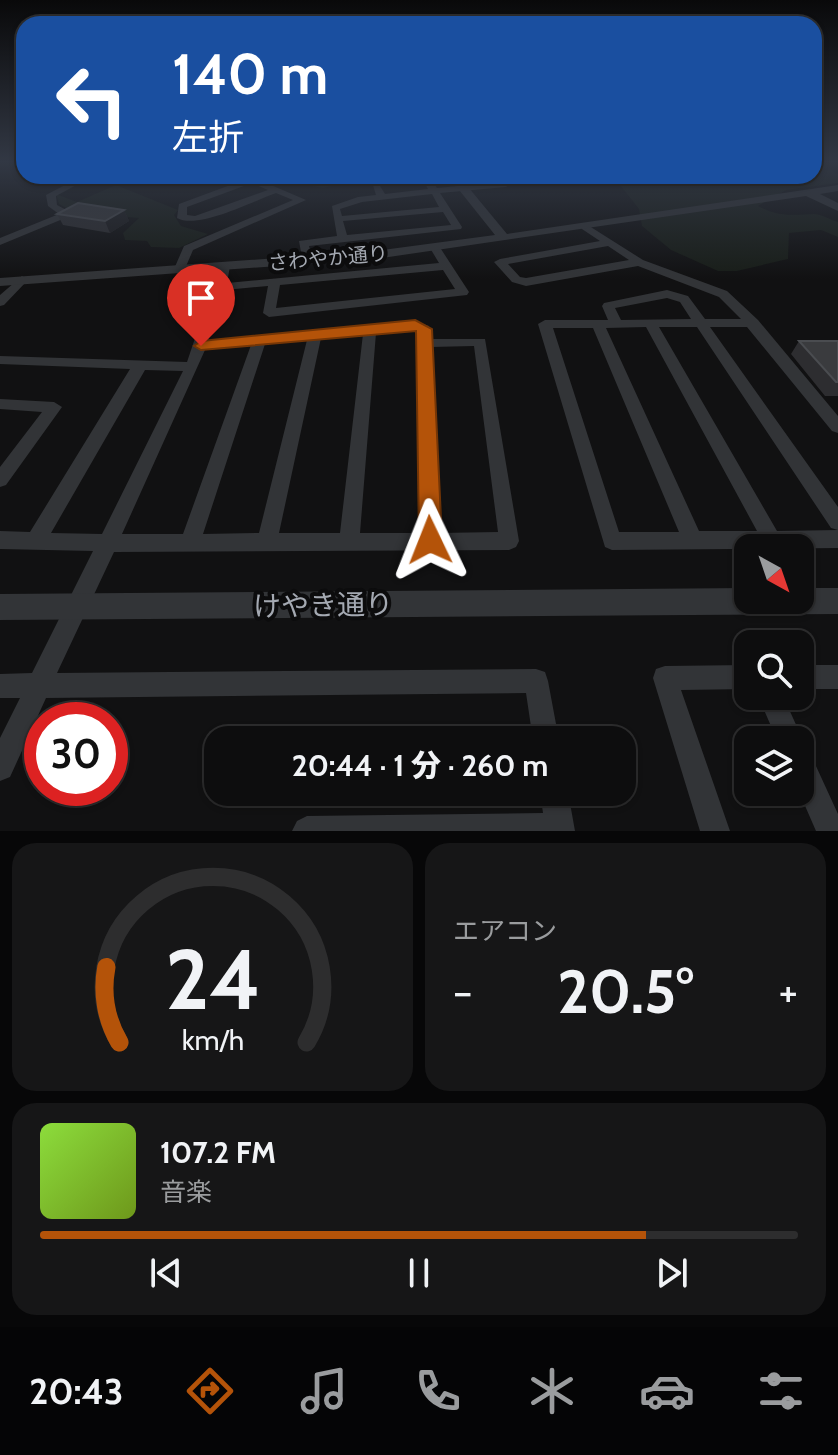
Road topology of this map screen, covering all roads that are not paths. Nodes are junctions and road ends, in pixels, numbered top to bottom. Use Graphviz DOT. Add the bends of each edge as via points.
graph roads {
  1 [pos="52,202"];
  2 [pos="190,202"];
  3 [pos="243,202"];
  4 [pos="296,202"];
  5 [pos="353,202"];
  6 [pos="440,202"];
  7 [pos="474,202"];
  8 [pos="751,202"];
  9 [pos="445,209"];
  10 [pos="337,219"];
  11 [pos="249,220"];
  12 [pos="586,227"];
  13 [pos="271,230"];
  14 [pos="504,238"];
  15 [pos="343,239"];
  16 [pos="0,242"];
  17 [pos="607,243"];
  18 [pos="435,248"];
  19 [pos="307,261"];
  20 [pos="639,262"];
  21 [pos="224,266"];
  22 [pos="447,266"];
  23 [pos="180,269"];
  24 [pos="22,280"];
  25 [pos="0,282"];
  26 [pos="274,284"];
  27 [pos="220,287"];
  28 [pos="0,302"];
  29 [pos="650,323"];
  30 [pos="701,323"];
  31 [pos="753,323"];
  32 [pos="598,324"];
  33 [pos="617,324"];
  34 [pos="370,330"];
  35 [pos="315,336"];
  36 [pos="259,341"];
  37 [pos="425,343"];
  38 [pos="201,346"];
  39 [pos="0,360"];
  40 [pos="139,367"];
  41 [pos="192,367"];
  42 [pos="0,404"];
  43 [pos="819,404"];
  44 [pos="838,404"];
  45 [pos="838,427"];
  46 [pos="0,480"];
  47 [pos="838,522"];
  48 [pos="769,534"];
  49 [pos="814,539"];
  50 [pos="838,539"];
  51 [pos="0,540"];
  52 [pos="349,540"];
  53 [pos="430,540"];
  54 [pos="693,540"];
  55 [pos="734,540"];
  56 [pos="35,541"];
  57 [pos="267,541"];
  58 [pos="190,542"];
  59 [pos="108,543"];
  60 [pos="838,601"];
  61 [pos="78,605"];
  62 [pos="0,607"];
  63 [pos="734,677"];
  64 [pos="814,677"];
  65 [pos="838,677"];
  66 [pos="38,684"];
  67 [pos="0,686"];
  68 [pos="544,726"];
  69 [pos="0,767"];
  70 [pos="814,791"];
  71 [pos="556,806"];
  72 [pos="832,826"];
  73 [pos="560,829"];
  74 [pos="307,831"];
  75 [pos="715,831"];
  1 -- 16 [label="street" via="67,214"];
  2 -- 3 [label="street" via="182,206 182,218 196,219"];
  4 -- 11 [label="street"];
  5 -- 10 [label="street" via="335,208"];
  6 -- 9 [label="street"];
  7 -- 14 [label="street"];
  8 -- 12 [label="street, さわやか通り"];
  9 -- 10 [label="street"];
  9 -- 15 [label="street" via="457,227"];
  10 -- 15 [label="street"];
  11 -- 13 [label="street"];
  11 -- 23 [label="street" via="188,248"];
  12 -- 14 [label="street, さわやか通り"];
  12 -- 17 [label="street"];
  14 -- 18 [label="street, さわやか通り"];
  15 -- 19 [label="street" via="303,243"];
  17 -- 20 [label="street"];
  17 -- 20 [label="street" via="500,262 516,280 526,282"];
  18 -- 19 [label="street, さわやか通り"];
  18 -- 22 [label="street"];
  19 -- 21 [label="street, さわやか通り"];
  20 -- 31 [label="street" via="723,294"];
  21 -- 23 [label="street, さわやか通り"];
  21 -- 27 [label="street"];
  22 -- 26 [label="street"];
  22 -- 26 [label="street" via="463,292 269,313"];
  23 -- 24 [label="street, さわやか通り"];
  24 -- 25 [label="street, さわやか通り"];
  24 -- 28 [label="street"];
  26 -- 27 [label="street"];
  27 -- 38 [label="street"];
  29 -- 30 [label="street"];
  29 -- 33 [label="street"];
  29 -- 48 [label="street"];
  30 -- 31 [label="street"];
  30 -- 33 [label="street" via="684,299 667,294 608,306"];
  30 -- 47 [label="street"];
  31 -- 43 [label="street"];
  32 -- 33 [label="street"];
  32 -- 54 [label="street"];
  32 -- 54 [label="street" via="545,324 612,541"];
  34 -- 35 [label="street"];
  34 -- 37 [label="street" via="415,325 424,329"];
  34 -- 52 [label="street"];
  35 -- 36 [label="street"];
  35 -- 57 [label="street"];
  36 -- 38 [label="street"];
  36 -- 58 [label="street"];
  37 -- 53 [label="street"];
  37 -- 53 [label="street" via="480,342 509,541"];
  38 -- 41 [label="street"];
  39 -- 40 [label="street"];
  40 -- 41 [label="street"];
  40 -- 56 [label="street"];
  41 -- 59 [label="street"];
  42 -- 46 [label="street" via="54,407"];
  43 -- 44 [label="street"];
  43 -- 45 [label="street"];
  49 -- 50 [label="street"];
  51 -- 56 [label="street"];
  52 -- 53 [label="street"];
  52 -- 57 [label="street"];
  54 -- 55 [label="street"];
  56 -- 59 [label="street"];
  57 -- 58 [label="street"];
  58 -- 59 [label="street"];
  59 -- 61 [label="street"];
  60 -- 61 [label="street, けやき通り"];
  61 -- 62 [label="street, けやき通り"];
  61 -- 66 [label="street"];
  63 -- 75 [label="street" via="665,678"];
  64 -- 65 [label="street"];
  66 -- 67 [label="street"];
  66 -- 68 [label="street" via="536,681"];
  66 -- 69 [label="street"];
  70 -- 72 [label="street"];
  71 -- 73 [label="street"];
  73 -- 74 [label="street"];
}
